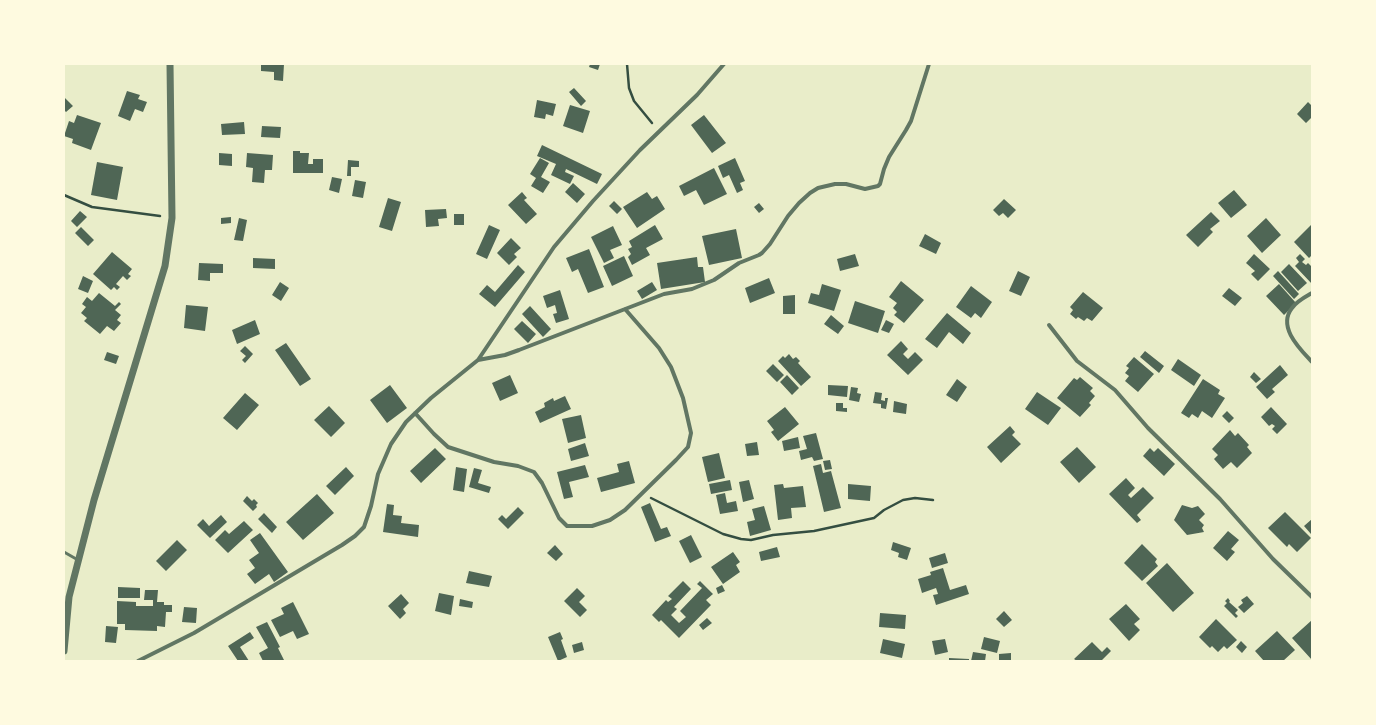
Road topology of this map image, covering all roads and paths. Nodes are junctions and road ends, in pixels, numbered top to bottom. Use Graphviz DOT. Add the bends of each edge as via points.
graph roads {
  1 [pos="170,64"];
  2 [pos="627,64"];
  3 [pos="724,64"];
  4 [pos="929,64"];
  5 [pos="655,136"];
  6 [pos="64,195"];
  7 [pos="172,218"];
  8 [pos="1312,293"];
  9 [pos="625,309"];
  10 [pos="1049,325"];
  11 [pos="478,360"];
  12 [pos="1312,362"];
  13 [pos="415,413"];
  14 [pos="642,494"];
  15 [pos="933,500"];
  16 [pos="64,552"];
  17 [pos="78,560"];
  18 [pos="1312,597"];
  19 [pos="64,651"];
  20 [pos="138,661"];
  1 -- 7 [label="street"];
  2 -- 5 [label="path" via="629,88 634,101 652,123"];
  3 -- 5 [label="street"];
  4 -- 9 [label="street" via="911,121 889,157 878,186 865,189 835,184 818,188 799,203 759,256 739,263 702,286 664,294"];
  5 -- 11 [label="street" via="593,201 554,247"];
  6 -- 7 [label="path" via="92,207"];
  7 -- 17 [label="street" via="165,266"];
  8 -- 12 [label="street" via="1292,307 1288,313 1288,323 1290,336"];
  9 -- 11 [label="street" via="506,355"];
  9 -- 14 [label="street" via="659,348 671,367 683,398 691,433 688,447"];
  10 -- 18 [label="street" via="1077,361 1115,390 1148,428 1220,499"];
  11 -- 13 [label="street"];
  13 -- 14 [label="street" via="448,448 534,472 559,518 567,526 592,526 610,520"];
  13 -- 20 [label="street" via="391,444 378,474 364,527 355,536 194,633"];
  14 -- 15 [label="path" via="723,534 752,540 814,531 874,518 903,500"];
  16 -- 17 [label="lane"];
  17 -- 19 [label="street" via="69,597"];
}
